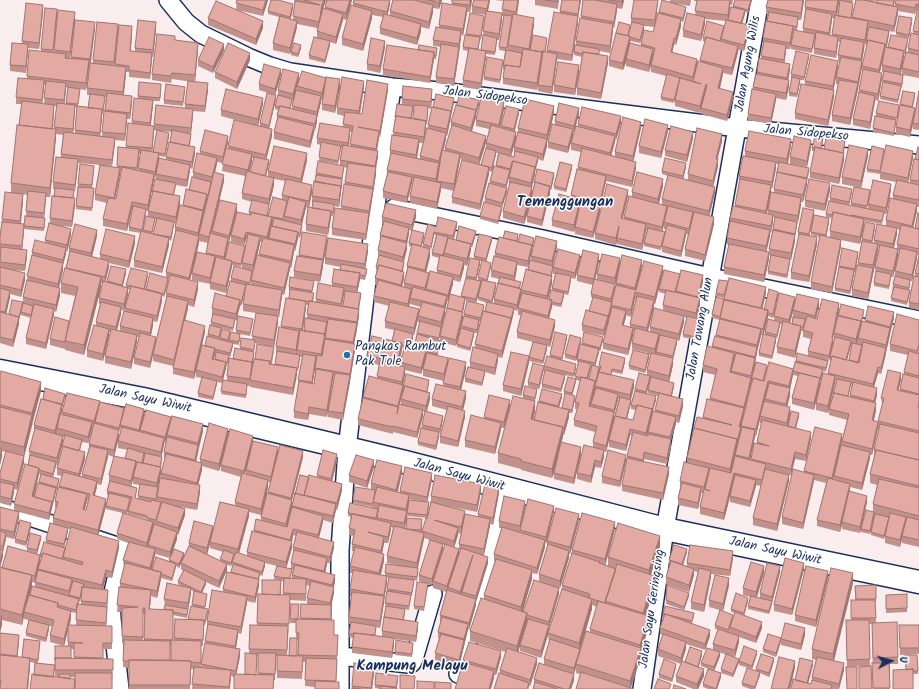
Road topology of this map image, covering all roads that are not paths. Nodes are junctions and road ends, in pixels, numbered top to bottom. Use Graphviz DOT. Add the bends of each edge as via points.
graph roads {
  1 [pos="168,0"];
  2 [pos="760,0"];
  3 [pos="392,87"];
  4 [pos="738,128"];
  5 [pos="919,145"];
  6 [pos="376,205"];
  7 [pos="710,277"];
  8 [pos="919,320"];
  9 [pos="0,371"];
  10 [pos="347,449"];
  11 [pos="504,488"];
  12 [pos="0,507"];
  13 [pos="665,529"];
  14 [pos="919,582"];
  15 [pos="433,594"];
  16 [pos="341,656"];
  17 [pos="458,674"];
  18 [pos="120,689"];
  19 [pos="340,689"];
  20 [pos="642,689"];
  1 -- 3 [label="street, Jalan Sidopekso" via="186,22 202,34 270,66 290,72"];
  2 -- 4 [label="street, Jalan Agung Wilis"];
  3 -- 4 [label="street, Jalan Sidopekso"];
  3 -- 6 [label="street"];
  4 -- 5 [label="street, Jalan Sidopekso"];
  4 -- 7 [label="street, Jalan Tawang Alun"];
  6 -- 7 [label="street"];
  6 -- 10 [label="street"];
  7 -- 8 [label="street"];
  7 -- 13 [label="street, Jalan Tawang Alun"];
  9 -- 10 [label="main road, Jalan Sayu Wiwit" via="143,399"];
  10 -- 11 [label="main road, Jalan Sayu Wiwit"];
  10 -- 16 [label="street" via="340,550"];
  11 -- 13 [label="main road, Jalan Sayu Wiwit"];
  11 -- 17 [label="street" via="490,565"];
  12 -- 18 [label="street" via="122,548 111,601"];
  13 -- 14 [label="main road, Jalan Sayu Wiwit"];
  13 -- 20 [label="street, Jalan Sayu Geringsing"];
  15 -- 16 [label="street" via="412,663"];
  16 -- 19 [label="street"];
}
